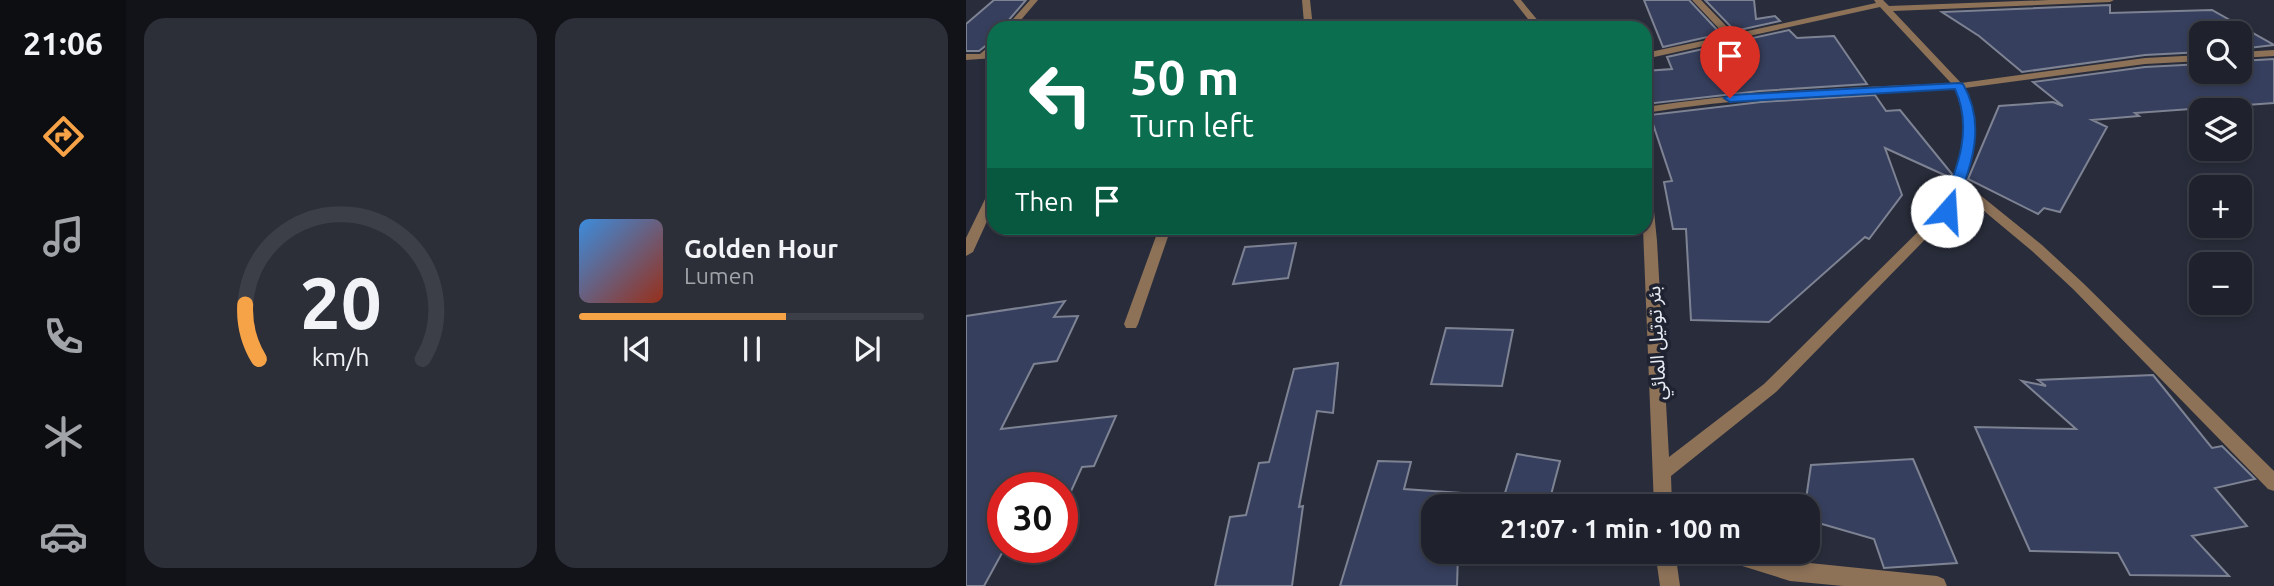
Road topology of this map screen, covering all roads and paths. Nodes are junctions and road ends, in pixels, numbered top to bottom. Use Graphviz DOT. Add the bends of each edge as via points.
graph roads {
  1 [pos="1034,0"];
  2 [pos="1306,0"];
  3 [pos="1517,0"];
  4 [pos="1696,0"];
  5 [pos="2110,0"];
  6 [pos="1883,4"];
  7 [pos="1015,21"];
  8 [pos="1308,21"];
  9 [pos="1534,21"];
  10 [pos="1732,37"];
  11 [pos="987,53"];
  12 [pos="2274,53"];
  13 [pos="2252,54"];
  14 [pos="1652,55"];
  15 [pos="987,56"];
  16 [pos="966,57"];
  17 [pos="983,57"];
  18 [pos="2189,59"];
  19 [pos="1959,86"];
  20 [pos="1652,109"];
  21 [pos="1957,182"];
  22 [pos="987,211"];
  23 [pos="1163,235"];
  24 [pos="1650,235"];
  25 [pos="966,251"];
  26 [pos="1131,324"];
  27 [pos="1663,472"];
  28 [pos="2274,483"];
  29 [pos="1663,494"];
  30 [pos="1667,564"];
  31 [pos="1767,564"];
  32 [pos="1670,586"];
  33 [pos="1937,586"];
  1 -- 7 [label="street"];
  2 -- 8 [label="street"];
  3 -- 9 [label="street"];
  4 -- 10 [label="street"];
  5 -- 6 [label="street"];
  6 -- 10 [label="street"];
  6 -- 19 [label="street"];
  10 -- 14 [label="street"];
  11 -- 17 [label="street"];
  12 -- 13 [label="street"];
  15 -- 17 [label="street"];
  16 -- 17 [label="street"];
  18 -- 19 [label="street"];
  19 -- 20 [label="street" via="1795,93"];
  19 -- 21 [label="street" via="1969,121 1967,159"];
  21 -- 27 [label="street" via="1947,211 1770,388"];
  21 -- 28 [label="street" via="2038,248"];
  22 -- 25 [label="street"];
  23 -- 26 [label="street"];
  24 -- 27 [label="street, بئر توتيل المائي"];
  27 -- 29 [label="street, بئر توتيل المائي"];
  30 -- 32 [label="street"];
  31 -- 33 [label="street" via="1790,571"];
}
